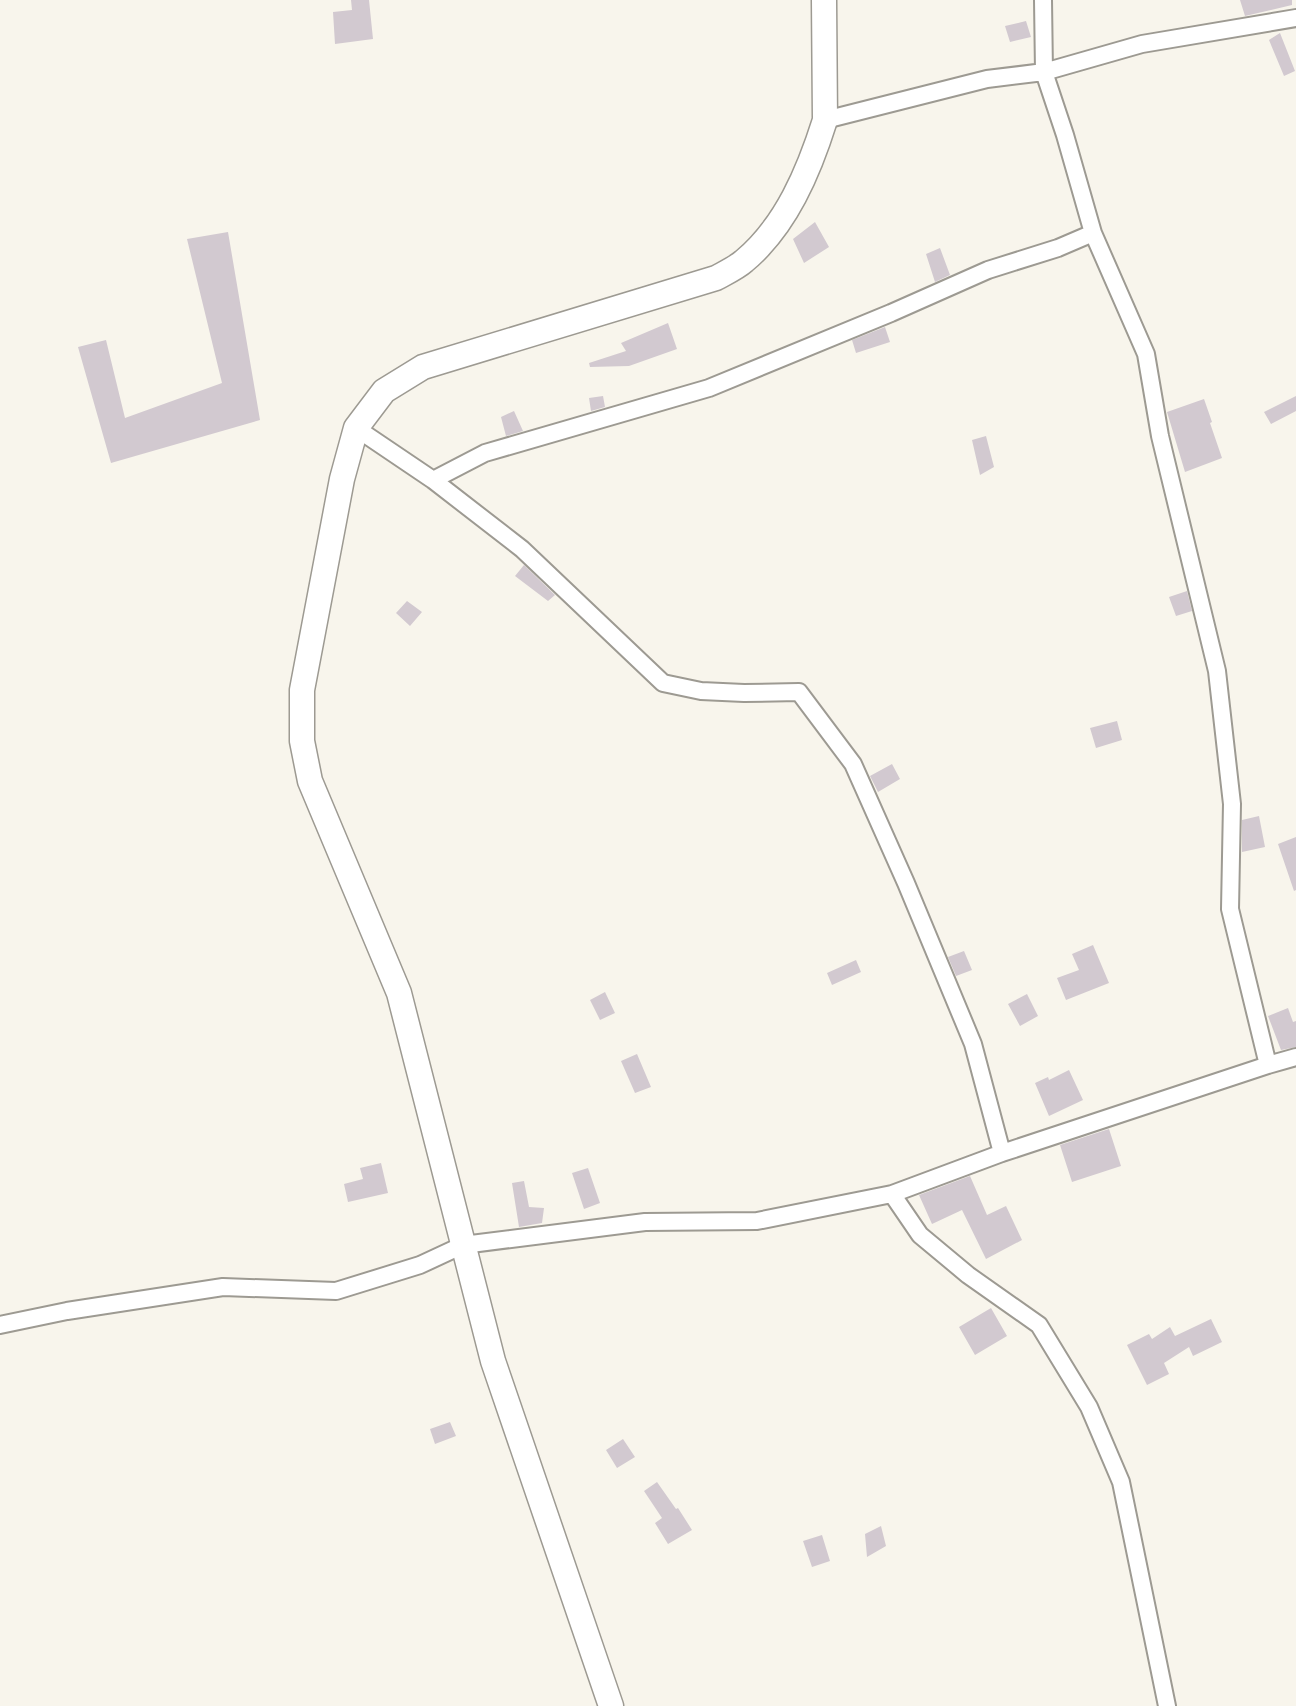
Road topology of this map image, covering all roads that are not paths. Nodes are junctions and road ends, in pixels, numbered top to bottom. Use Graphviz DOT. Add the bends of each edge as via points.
graph roads {
  1 [pos="824,0"];
  2 [pos="1043,0"];
  3 [pos="1296,18"];
  4 [pos="1044,72"];
  5 [pos="825,120"];
  6 [pos="1094,233"];
  7 [pos="356,428"];
  8 [pos="433,480"];
  9 [pos="1296,1058"];
  10 [pos="1268,1065"];
  11 [pos="1002,1153"];
  12 [pos="892,1194"];
  13 [pos="463,1245"];
  14 [pos="0,1324"];
  15 [pos="611,1706"];
  16 [pos="1167,1706"];
  1 -- 5 [label="main road"];
  2 -- 4 [label="street"];
  3 -- 4 [label="street" via="1142,44"];
  4 -- 5 [label="street" via="987,79"];
  4 -- 6 [label="street"];
  5 -- 7 [label="main road" via="802,182 778,224 743,262 716,278 423,367 384,391"];
  6 -- 8 [label="street" via="988,270 709,388 485,453"];
  6 -- 10 [label="street" via="1146,354 1160,436 1217,671 1232,804 1230,909"];
  7 -- 8 [label="street"];
  7 -- 13 [label="main road" via="342,479 302,690 302,741 310,781 399,993"];
  8 -- 11 [label="street" via="522,549 663,683 701,691 799,692 853,764 906,883 973,1044"];
  9 -- 10 [label="street"];
  10 -- 11 [label="street"];
  11 -- 12 [label="street"];
  12 -- 13 [label="street" via="757,1221 645,1221"];
  12 -- 16 [label="street" via="920,1235 1039,1325 1089,1407 1121,1482"];
  13 -- 14 [label="street" via="420,1265 336,1291 223,1287"];
  13 -- 15 [label="main road" via="493,1361"];
}
